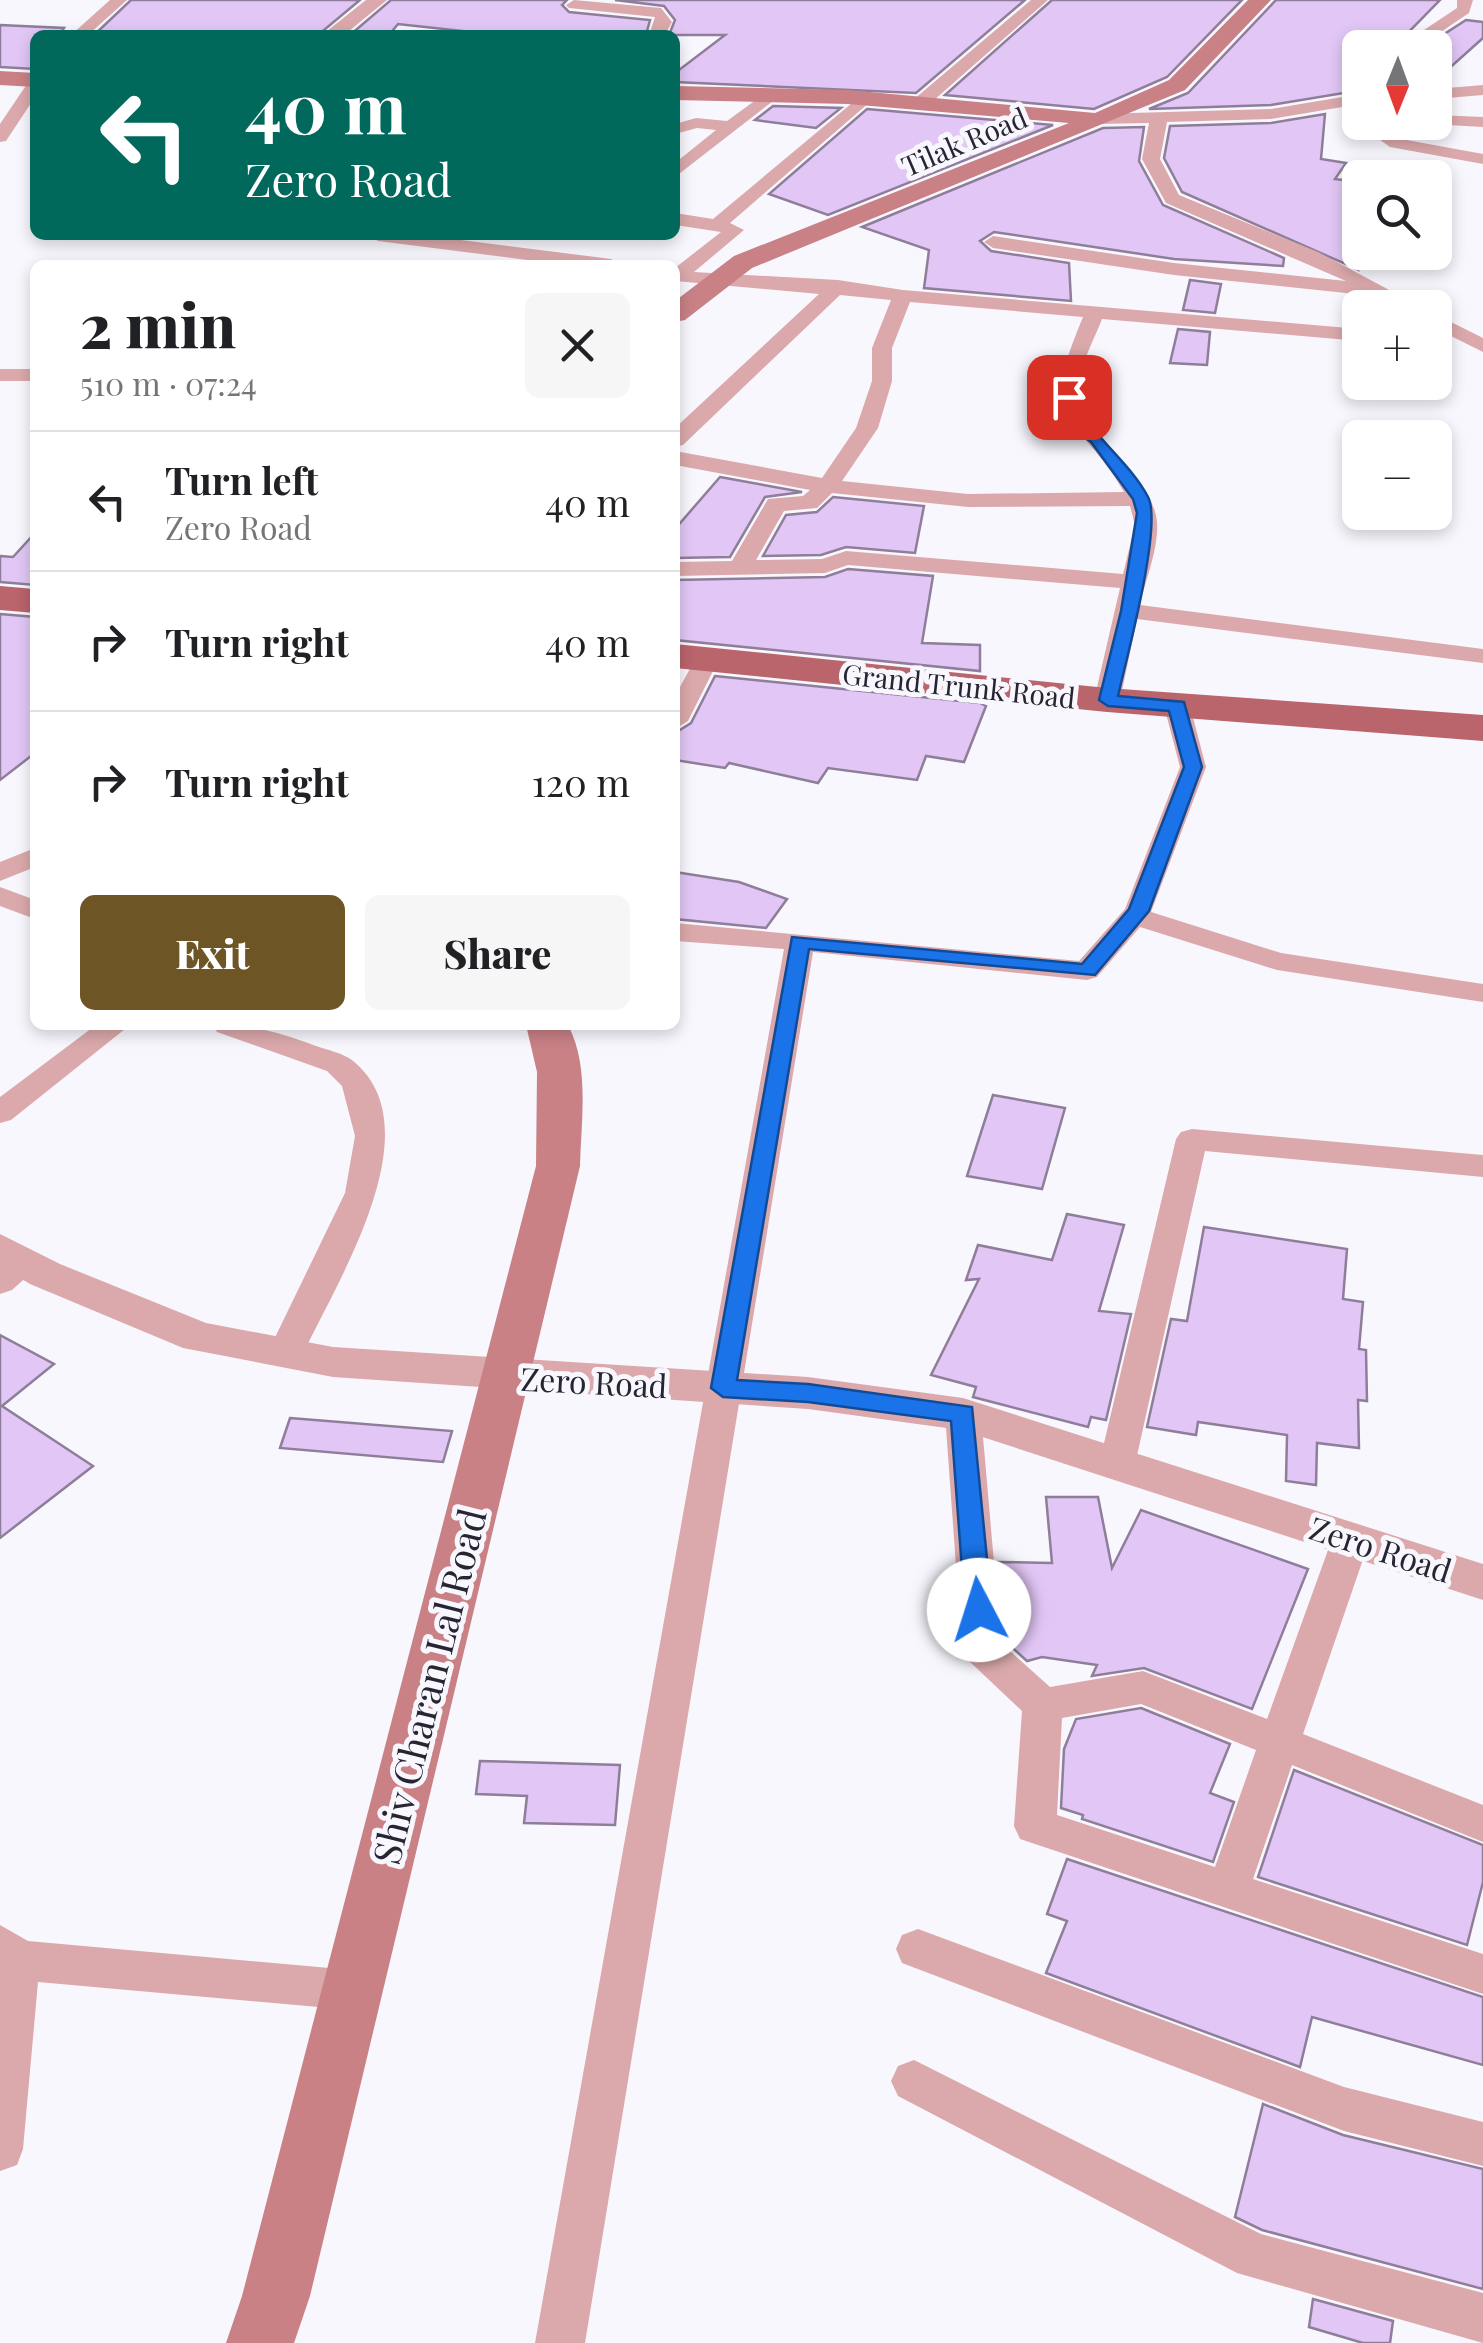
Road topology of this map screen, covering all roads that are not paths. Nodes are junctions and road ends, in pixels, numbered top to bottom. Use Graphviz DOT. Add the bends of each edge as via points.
graph roads {
  1 [pos="119,0"];
  2 [pos="378,0"];
  3 [pos="1040,0"];
  4 [pos="1260,0"];
  5 [pos="1464,0"];
  6 [pos="574,4"];
  7 [pos="667,6"];
  8 [pos="85,30"];
  9 [pos="339,30"];
  10 [pos="660,30"];
  11 [pos="1432,30"];
  12 [pos="0,78"];
  13 [pos="30,81"];
  14 [pos="30,90"];
  15 [pos="1483,90"];
  16 [pos="680,93"];
  17 [pos="1452,93"];
  18 [pos="771,94"];
  19 [pos="864,98"];
  20 [pos="1342,102"];
  21 [pos="919,104"];
  22 [pos="1272,114"];
  23 [pos="1159,116"];
  24 [pos="1342,117"];
  25 [pos="1097,118"];
  26 [pos="1452,121"];
  27 [pos="1483,122"];
  28 [pos="730,127"];
  29 [pos="680,128"];
  30 [pos="0,137"];
  31 [pos="1390,140"];
  32 [pos="1483,159"];
  33 [pos="680,168"];
  34 [pos="680,219"];
  35 [pos="716,225"];
  36 [pos="418,240"];
  37 [pos="515,240"];
  38 [pos="993,242"];
  39 [pos="500,252"];
  40 [pos="567,260"];
  41 [pos="680,273"];
  42 [pos="680,276"];
  43 [pos="716,284"];
  44 [pos="838,286"];
  45 [pos="1383,290"];
  46 [pos="903,296"];
  47 [pos="680,310"];
  48 [pos="1095,312"];
  49 [pos="1452,329"];
  50 [pos="1342,333"];
  51 [pos="1452,342"];
  52 [pos="1482,345"];
  53 [pos="0,375"];
  54 [pos="30,375"];
  55 [pos="680,435"];
  56 [pos="680,459"];
  57 [pos="829,484"];
  58 [pos="1141,498"];
  59 [pos="680,568"];
  60 [pos="740,568"];
  61 [pos="1135,582"];
  62 [pos="0,598"];
  63 [pos="30,601"];
  64 [pos="1130,611"];
  65 [pos="1483,656"];
  66 [pos="691,658"];
  67 [pos="1108,700"];
  68 [pos="680,701"];
  69 [pos="1177,706"];
  70 [pos="1483,728"];
  71 [pos="30,858"];
  72 [pos="0,873"];
  73 [pos="0,896"];
  74 [pos="30,908"];
  75 [pos="1134,916"];
  76 [pos="680,932"];
  77 [pos="800,942"];
  78 [pos="1483,994"];
  79 [pos="109,1030"];
  80 [pos="242,1030"];
  81 [pos="552,1030"];
  82 [pos="0,1113"];
  83 [pos="1483,1166"];
  84 [pos="8,1264"];
  85 [pos="285,1354"];
  86 [pos="505,1376"];
  87 [pos="723,1388"];
  88 [pos="963,1414"];
  89 [pos="1118,1460"];
  90 [pos="1351,1539"];
  91 [pos="1483,1582"];
  92 [pos="1043,1704"];
  93 [pos="1281,1742"];
  94 [pos="1483,1824"];
  95 [pos="1228,1890"];
  96 [pos="918,1949"];
  97 [pos="9,1952"];
  98 [pos="1483,1974"];
  99 [pos="352,1990"];
  100 [pos="914,2081"];
  101 [pos="1483,2144"];
  102 [pos="0,2148"];
  103 [pos="1483,2318"];
  104 [pos="260,2343"];
  105 [pos="562,2343"];
  1 -- 8 [label="street"];
  2 -- 9 [label="street"];
  3 -- 21 [label="street"];
  4 -- 25 [label="main road, Tilak Road" via="1177,84"];
  5 -- 11 [label="street" via="1464,10"];
  6 -- 7 [label="street"];
  7 -- 10 [label="street"];
  12 -- 13 [label="main road"];
  14 -- 30 [label="street"];
  15 -- 17 [label="street"];
  16 -- 18 [label="main road"];
  18 -- 19 [label="main road"];
  18 -- 28 [label="street"];
  19 -- 21 [label="main road"];
  19 -- 35 [label="street"];
  20 -- 22 [label="street"];
  21 -- 25 [label="main road"];
  22 -- 23 [label="street"];
  22 -- 24 [label="street"];
  23 -- 25 [label="street"];
  23 -- 45 [label="street" via="1151,160 1172,199"];
  25 -- 43 [label="main road, Tilak Road" via="743,262"];
  26 -- 27 [label="street"];
  28 -- 29 [label="street"];
  28 -- 33 [label="street"];
  31 -- 32 [label="street"];
  34 -- 35 [label="street"];
  35 -- 41 [label="street" via="734,230"];
  36 -- 39 [label="street"];
  37 -- 39 [label="street"];
  38 -- 45 [label="street"];
  39 -- 40 [label="street"];
  42 -- 43 [label="street"];
  43 -- 44 [label="street"];
  43 -- 47 [label="main road, Tilak Road"];
  44 -- 46 [label="street"];
  44 -- 55 [label="street"];
  46 -- 48 [label="street"];
  46 -- 57 [label="street" via="882,348 882,381 867,428"];
  48 -- 50 [label="street"];
  48 -- 58 [label="street" via="1069,397 1078,426"];
  49 -- 52 [label="street"];
  51 -- 52 [label="street"];
  53 -- 54 [label="street"];
  56 -- 57 [label="street"];
  57 -- 58 [label="street" via="985,498"];
  57 -- 60 [label="street" via="808,503 776,504"];
  58 -- 61 [label="street" via="1146,525"];
  59 -- 60 [label="street"];
  60 -- 61 [label="street" via="825,566 846,558"];
  61 -- 64 [label="street"];
  62 -- 63 [label="main road"];
  64 -- 65 [label="street"];
  64 -- 67 [label="street"];
  66 -- 67 [label="main road, Grand Trunk Road"];
  66 -- 68 [label="street"];
  67 -- 69 [label="main road, Grand Trunk Road"];
  69 -- 70 [label="main road, Grand Trunk Road"];
  69 -- 75 [label="street" via="1193,767"];
  71 -- 72 [label="street"];
  73 -- 74 [label="street"];
  75 -- 77 [label="street" via="1087,971"];
  75 -- 78 [label="street" via="1276,961"];
  76 -- 77 [label="street"];
  77 -- 87 [label="street"];
  79 -- 82 [label="street"];
  80 -- 85 [label="street" via="338,1064 357,1082 371,1136 361,1193"];
  81 -- 86 [label="main road, Shiv Charan Lal Road" via="558,1166"];
  83 -- 89 [label="street" via="1192,1140"];
  84 -- 85 [label="street, Zero Road" via="198,1337"];
  85 -- 86 [label="street, Zero Road"];
  86 -- 87 [label="street, Zero Road"];
  86 -- 99 [label="main road, Shiv Charan Lal Road"];
  87 -- 88 [label="street, Zero Road"];
  87 -- 105 [label="street"];
  88 -- 89 [label="street, Zero Road"];
  88 -- 92 [label="street" via="982,1649"];
  89 -- 90 [label="street, Zero Road"];
  90 -- 91 [label="street, Zero Road"];
  90 -- 93 [label="street"];
  92 -- 93 [label="street" via="1143,1687"];
  92 -- 95 [label="street" via="1036,1826"];
  93 -- 94 [label="street"];
  93 -- 95 [label="street"];
  95 -- 98 [label="street"];
  96 -- 101 [label="street" via="1344,2109"];
  97 -- 99 [label="street"];
  97 -- 102 [label="street"];
  99 -- 104 [label="main road, Shiv Charan Lal Road"];
  100 -- 103 [label="street" via="1254,2256"];
}
